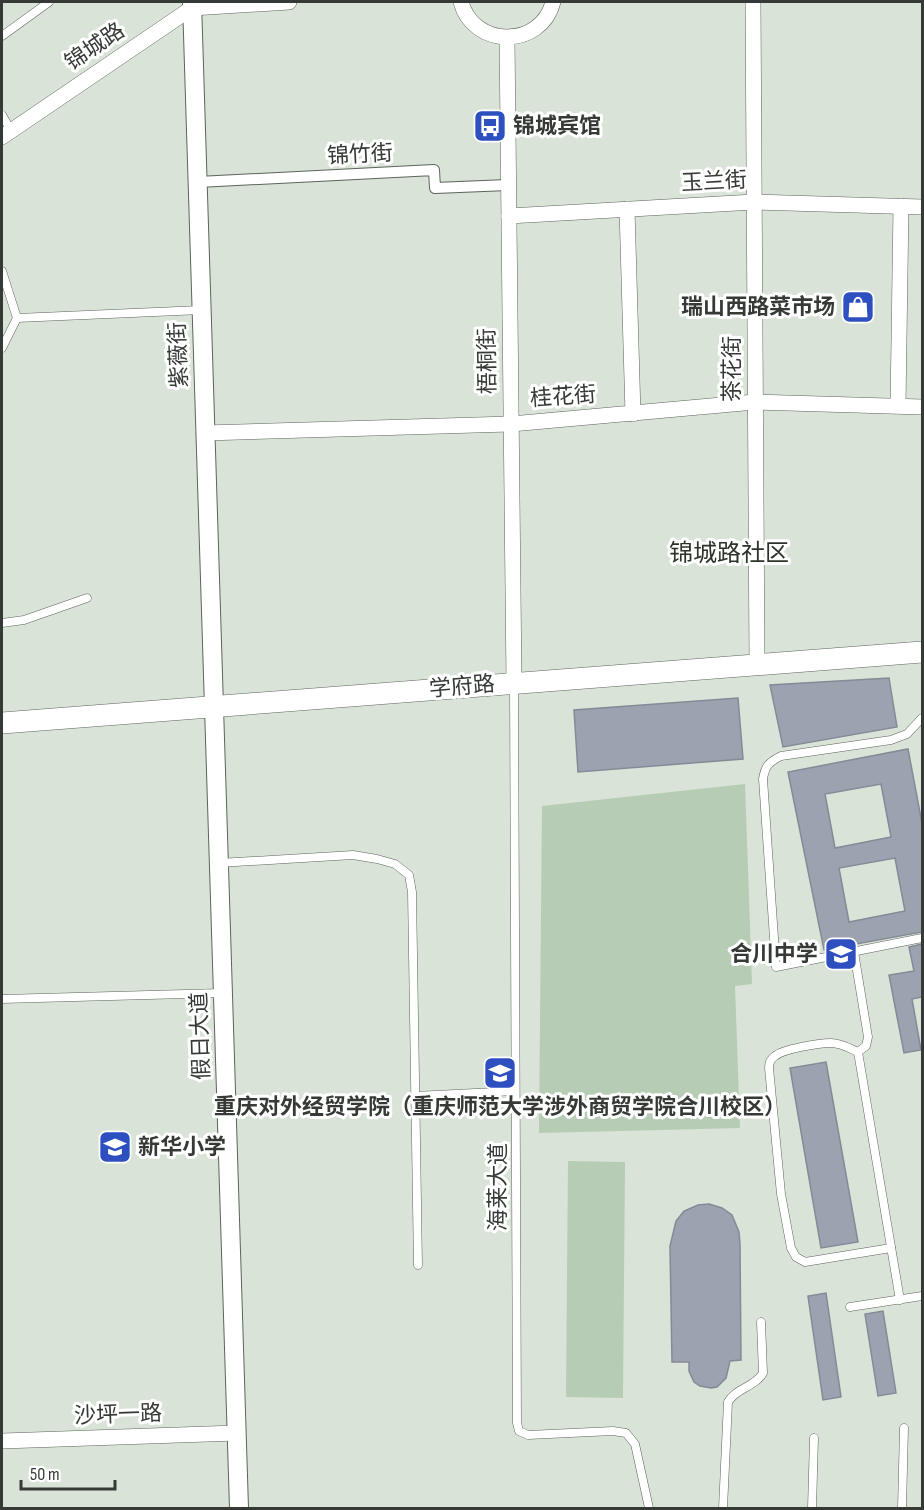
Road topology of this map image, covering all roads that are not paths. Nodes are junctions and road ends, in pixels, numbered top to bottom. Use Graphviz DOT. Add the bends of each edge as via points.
graph roads {
  1 [pos="49,2"];
  2 [pos="289,2"];
  3 [pos="460,2"];
  4 [pos="553,2"];
  5 [pos="753,2"];
  6 [pos="192,5"];
  7 [pos="2,36"];
  8 [pos="507,38"];
  9 [pos="2,115"];
  10 [pos="6,134"];
  11 [pos="198,182"];
  12 [pos="508,184"];
  13 [pos="754,202"];
  14 [pos="901,206"];
  15 [pos="922,207"];
  16 [pos="627,209"];
  17 [pos="508,216"];
  18 [pos="2,271"];
  19 [pos="202,310"];
  20 [pos="16,318"];
  21 [pos="2,348"];
  22 [pos="755,402"];
  23 [pos="898,406"];
  24 [pos="922,407"];
  25 [pos="633,414"];
  26 [pos="511,424"];
  27 [pos="206,433"];
  28 [pos="87,598"];
  29 [pos="2,623"];
  30 [pos="922,652"];
  31 [pos="757,664"];
  32 [pos="514,682"];
  33 [pos="214,706"];
  34 [pos="922,718"];
  35 [pos="2,723"];
  36 [pos="219,862"];
  37 [pos="922,938"];
  38 [pos="854,952"];
  39 [pos="223,993"];
  40 [pos="2,999"];
  41 [pos="858,1052"];
  42 [pos="515,1091"];
  43 [pos="415,1096"];
  44 [pos="891,1248"];
  45 [pos="417,1265"];
  46 [pos="922,1296"];
  47 [pos="900,1300"];
  48 [pos="850,1307"];
  49 [pos="761,1322"];
  50 [pos="904,1428"];
  51 [pos="237,1433"];
  52 [pos="814,1438"];
  53 [pos="2,1441"];
  54 [pos="239,1509"];
  55 [pos="649,1509"];
  56 [pos="723,1509"];
  57 [pos="812,1509"];
  58 [pos="902,1509"];
  1 -- 7 [label="lane"];
  2 -- 6 [label="street"];
  3 -- 8 [label="street" via="478,29"];
  4 -- 8 [label="street" via="546,18 535,29"];
  5 -- 13 [label="street, 茶花街"];
  6 -- 10 [label="street, 锦城路"];
  6 -- 11 [label="street, 紫薇街"];
  8 -- 12 [label="street, 梧桐街"];
  9 -- 10 [label="lane"];
  11 -- 12 [label="street, 锦竹街" via="434,170 435,188"];
  11 -- 19 [label="street, 紫薇街"];
  12 -- 17 [label="street, 梧桐街"];
  13 -- 14 [label="street, 玉兰街"];
  13 -- 16 [label="street, 玉兰街"];
  13 -- 22 [label="street, 茶花街"];
  14 -- 15 [label="street, 玉兰街"];
  14 -- 23 [label="street"];
  16 -- 17 [label="street, 玉兰街"];
  16 -- 25 [label="street"];
  17 -- 26 [label="street, 梧桐街"];
  18 -- 20 [label="lane"];
  19 -- 20 [label="lane"];
  19 -- 27 [label="street, 紫薇街"];
  20 -- 21 [label="lane"];
  22 -- 23 [label="street, 桂花街"];
  22 -- 25 [label="street, 桂花街"];
  22 -- 31 [label="street, 茶花街"];
  23 -- 24 [label="street, 桂花街"];
  25 -- 26 [label="street, 桂花街"];
  26 -- 27 [label="street, 桂花街"];
  26 -- 32 [label="street, 梧桐街"];
  27 -- 33 [label="street, 紫薇街"];
  28 -- 29 [label="lane" via="24,620"];
  30 -- 31 [label="main road, 学府路"];
  31 -- 32 [label="main road, 学府路"];
  32 -- 33 [label="main road, 学府路"];
  32 -- 42 [label="lane, 海莱大道"];
  33 -- 35 [label="main road, 学府路"];
  33 -- 36 [label="street, 假日大道"];
  34 -- 38 [label="lane" via="901,738 781,756 765,767 776,968"];
  36 -- 39 [label="street, 假日大道"];
  36 -- 43 [label="lane" via="353,855 395,864 409,875"];
  37 -- 38 [label="lane"];
  38 -- 41 [label="lane" via="868,1037 866,1046"];
  39 -- 40 [label="lane"];
  39 -- 51 [label="street, 假日大道"];
  41 -- 44 [label="lane"];
  41 -- 44 [label="lane" via="830,1043 783,1051 770,1062 783,1204 791,1248 805,1262"];
  42 -- 43 [label="lane"];
  42 -- 55 [label="lane, 海莱大道" via="519,1431 528,1435 626,1433 635,1443"];
  43 -- 45 [label="lane"];
  44 -- 47 [label="lane"];
  46 -- 47 [label="lane"];
  47 -- 48 [label="lane"];
  49 -- 56 [label="lane" via="763,1373 728,1402"];
  50 -- 58 [label="lane"];
  51 -- 53 [label="street, 沙坪一路"];
  51 -- 54 [label="street, 假日大道"];
  52 -- 57 [label="lane"];
}
